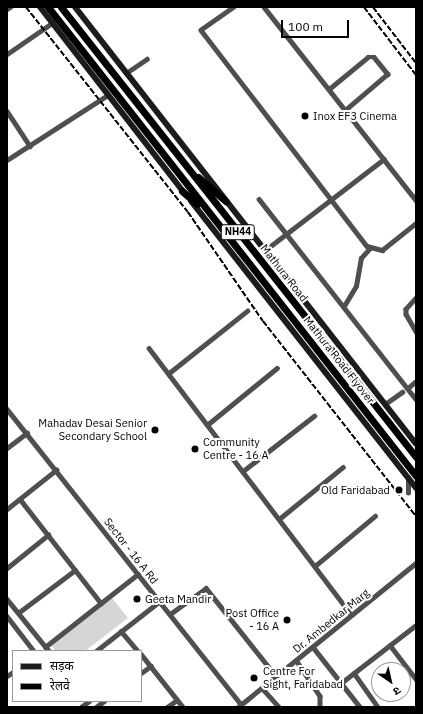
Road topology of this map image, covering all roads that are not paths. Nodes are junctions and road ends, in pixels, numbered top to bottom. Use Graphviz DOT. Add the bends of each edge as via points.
graph roads {
  1 [pos="10,7"];
  2 [pos="40,7"];
  3 [pos="48,7"];
  4 [pos="61,7"];
  5 [pos="75,7"];
  6 [pos="234,7"];
  7 [pos="264,7"];
  8 [pos="7,9"];
  9 [pos="52,23"];
  10 [pos="7,54"];
  11 [pos="147,59"];
  12 [pos="126,73"];
  13 [pos="330,89"];
  14 [pos="108,95"];
  15 [pos="346,110"];
  16 [pos="7,111"];
  17 [pos="30,146"];
  18 [pos="384,159"];
  19 [pos="7,160"];
  20 [pos="190,171"];
  21 [pos="182,191"];
  22 [pos="259,199"];
  23 [pos="332,200"];
  24 [pos="416,200"];
  25 [pos="226,201"];
  26 [pos="214,220"];
  27 [pos="416,223"];
  28 [pos="287,234"];
  29 [pos="370,248"];
  30 [pos="264,251"];
  31 [pos="416,298"];
  32 [pos="344,306"];
  33 [pos="247,311"];
  34 [pos="416,331"];
  35 [pos="148,348"];
  36 [pos="277,368"];
  37 [pos="169,373"];
  38 [pos="416,381"];
  39 [pos="408,388"];
  40 [pos="402,392"];
  41 [pos="416,398"];
  42 [pos="385,404"];
  43 [pos="7,409"];
  44 [pos="314,416"];
  45 [pos="207,424"];
  46 [pos="27,433"];
  47 [pos="416,444"];
  48 [pos="7,448"];
  49 [pos="416,457"];
  50 [pos="343,466"];
  51 [pos="56,470"];
  52 [pos="242,471"];
  53 [pos="416,476"];
  54 [pos="408,478"];
  55 [pos="416,488"];
  56 [pos="408,493"];
  57 [pos="20,499"];
  58 [pos="7,509"];
  59 [pos="375,516"];
  60 [pos="279,519"];
  61 [pos="48,535"];
  62 [pos="416,563"];
  63 [pos="315,566"];
  64 [pos="7,568"];
  65 [pos="75,570"];
  66 [pos="138,574"];
  67 [pos="7,599"];
  68 [pos="160,601"];
  69 [pos="101,603"];
  70 [pos="18,612"];
  71 [pos="170,614"];
  72 [pos="352,615"];
  73 [pos="8,619"];
  74 [pos="416,625"];
  75 [pos="121,631"];
  76 [pos="390,645"];
  77 [pos="313,647"];
  78 [pos="47,649"];
  79 [pos="33,650"];
  80 [pos="97,650"];
  81 [pos="137,650"];
  82 [pos="142,655"];
  83 [pos="296,660"];
  84 [pos="150,666"];
  85 [pos="142,672"];
  86 [pos="354,673"];
  87 [pos="276,676"];
  88 [pos="416,679"];
  89 [pos="341,683"];
  90 [pos="262,688"];
  91 [pos="177,700"];
  92 [pos="240,706"];
  93 [pos="167,707"];
  94 [pos="183,707"];
  95 [pos="279,707"];
  96 [pos="320,707"];
  97 [pos="360,707"];
  98 [pos="378,707"];
  1 -- 8 [label="street"];
  2 -- 9 [label="main road"];
  3 -- 26 [label="highway, NH44"];
  4 -- 20 [label="highway, Mathura Road / NH44"];
  5 -- 12 [label="main road"];
  6 -- 23 [label="street" via="200,30"];
  7 -- 13 [label="street"];
  9 -- 10 [label="street"];
  9 -- 14 [label="main road"];
  11 -- 12 [label="street"];
  12 -- 25 [label="main road"];
  13 -- 15 [label="street"];
  13 -- 15 [label="street" via="368,57 374,57 384,69 387,77"];
  14 -- 17 [label="street"];
  14 -- 21 [label="main road"];
  15 -- 18 [label="street"];
  16 -- 17 [label="street"];
  17 -- 19 [label="street"];
  18 -- 23 [label="street"];
  18 -- 24 [label="street"];
  20 -- 25 [label="highway"];
  20 -- 49 [label="highway, Mathura Road / NH44"];
  21 -- 26 [label="highway"];
  21 -- 54 [label="main road"];
  22 -- 28 [label="street"];
  23 -- 28 [label="street"];
  23 -- 29 [label="street"];
  25 -- 30 [label="main road"];
  26 -- 53 [label="highway, Mathura Road Flyover / NH44"];
  27 -- 29 [label="street" via="382,250"];
  28 -- 30 [label="street"];
  28 -- 32 [label="street"];
  29 -- 32 [label="street" via="362,258 356,286"];
  30 -- 42 [label="main road"];
  31 -- 34 [label="street" via="406,309 406,314"];
  32 -- 39 [label="street"];
  33 -- 37 [label="street"];
  35 -- 37 [label="street"];
  36 -- 45 [label="street"];
  37 -- 45 [label="street"];
  38 -- 39 [label="street"];
  39 -- 41 [label="street"];
  40 -- 42 [label="street"];
  42 -- 47 [label="main road"];
  43 -- 46 [label="street, Sector - 16 A Rd"];
  44 -- 52 [label="street"];
  45 -- 52 [label="street"];
  46 -- 48 [label="street"];
  46 -- 51 [label="street, Sector - 16 A Rd"];
  50 -- 60 [label="street"];
  51 -- 57 [label="street"];
  51 -- 66 [label="street, Sector - 16 A Rd"];
  52 -- 60 [label="street"];
  54 -- 55 [label="main road"];
  54 -- 56 [label="street"];
  57 -- 58 [label="street"];
  57 -- 61 [label="street"];
  59 -- 63 [label="street"];
  60 -- 63 [label="street"];
  61 -- 64 [label="street"];
  61 -- 65 [label="street"];
  62 -- 72 [label="street, Dr. Ambedkar Marg"];
  63 -- 72 [label="street"];
  65 -- 69 [label="street"];
  65 -- 70 [label="street"];
  66 -- 68 [label="street, Sector - 16 A Rd"];
  66 -- 69 [label="street"];
  67 -- 70 [label="street"];
  68 -- 71 [label="street, Sector - 16 A Rd"];
  68 -- 75 [label="street"];
  69 -- 78 [label="street"];
  70 -- 78 [label="street"];
  71 -- 87 [label="street" via="203,589 208,590"];
  71 -- 92 [label="street, Sector - 16 A Rd"];
  72 -- 77 [label="street, Dr. Ambedkar Marg"];
  73 -- 79 [label="street"];
  74 -- 76 [label="street"];
  75 -- 80 [label="street"];
  75 -- 81 [label="street"];
  76 -- 86 [label="street"];
  76 -- 88 [label="street"];
  77 -- 83 [label="street, Dr. Ambedkar Marg"];
  77 -- 89 [label="street"];
  82 -- 84 [label="street"];
  83 -- 87 [label="street, Dr. Ambedkar Marg"];
  83 -- 96 [label="street" via="320,696"];
  84 -- 85 [label="street"];
  84 -- 91 [label="street"];
  86 -- 89 [label="street"];
  86 -- 98 [label="street"];
  87 -- 90 [label="street, Dr. Ambedkar Marg"];
  89 -- 97 [label="street"];
  90 -- 92 [label="street, Dr. Ambedkar Marg"];
  90 -- 95 [label="street"];
  91 -- 93 [label="street"];
  91 -- 94 [label="street"];
}
